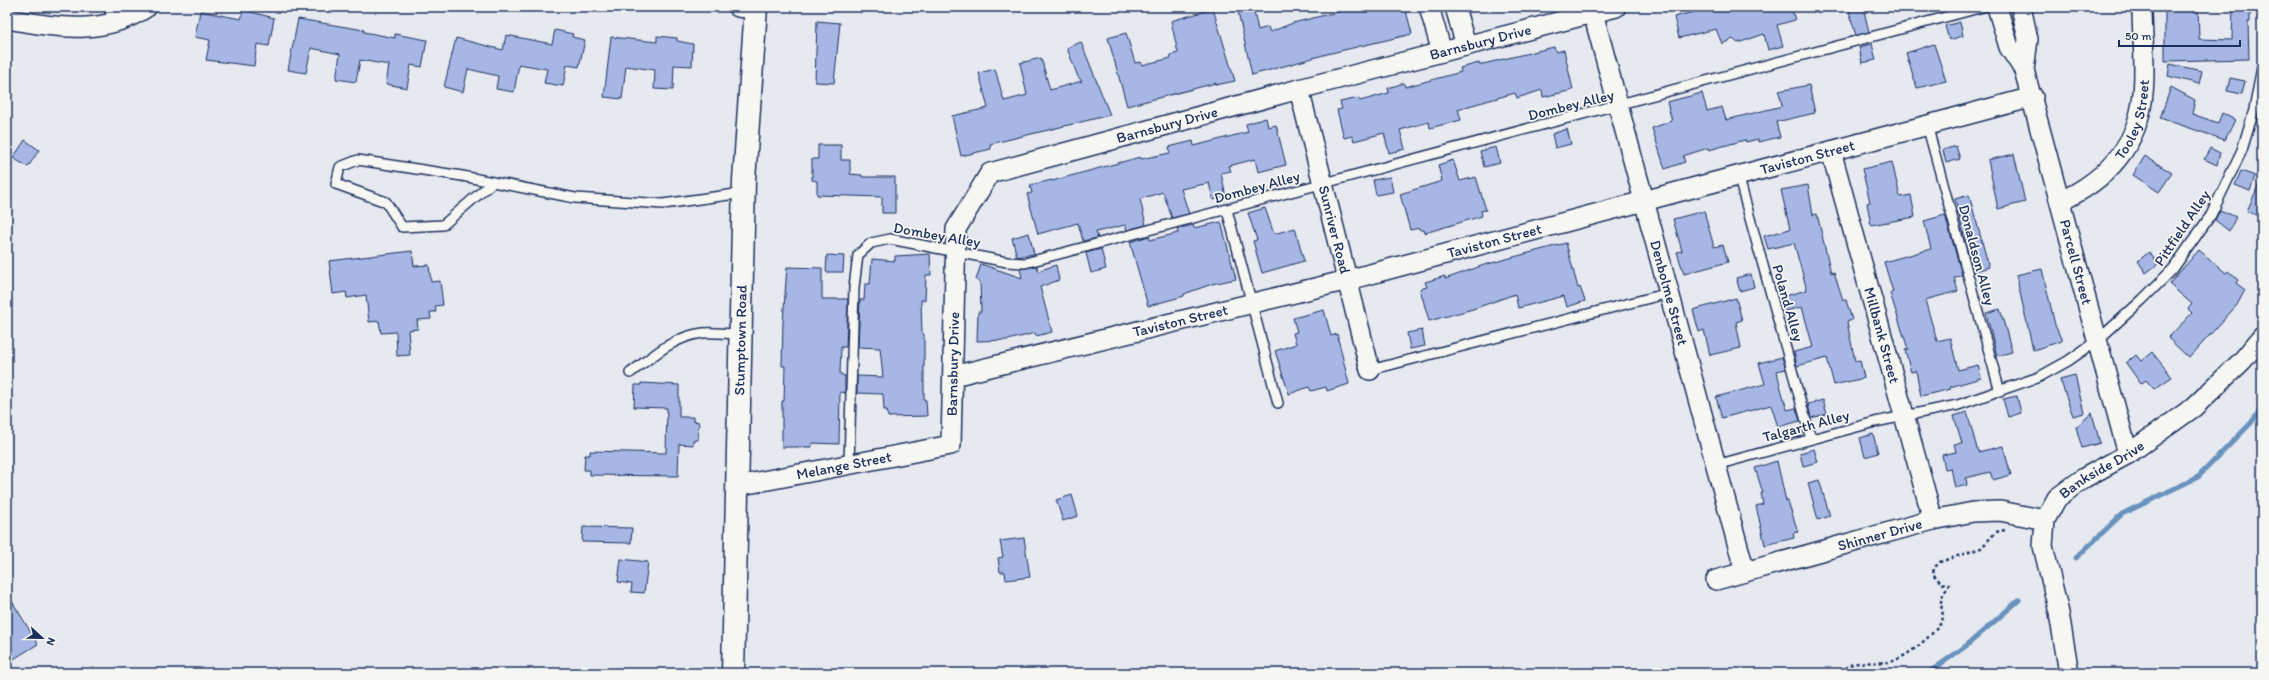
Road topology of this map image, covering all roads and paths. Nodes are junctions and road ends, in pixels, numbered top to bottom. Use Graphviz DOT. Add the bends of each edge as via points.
graph roads {
  1 [pos="147,7"];
  2 [pos="1429,7"];
  3 [pos="1455,7"];
  4 [pos="1616,7"];
  5 [pos="1983,7"];
  6 [pos="1997,7"];
  7 [pos="2021,7"];
  8 [pos="2142,7"];
  9 [pos="750,8"];
  10 [pos="1593,13"];
  11 [pos="111,14"];
  12 [pos="7,19"];
  13 [pos="1466,46"];
  14 [pos="1442,52"];
  15 [pos="2262,67"];
  16 [pos="2024,70"];
  17 [pos="1299,89"];
  18 [pos="2033,97"];
  19 [pos="1618,107"];
  20 [pos="1927,125"];
  21 [pos="1831,151"];
  22 [pos="1738,175"];
  23 [pos="493,182"];
  24 [pos="1323,183"];
  25 [pos="743,193"];
  26 [pos="1644,200"];
  27 [pos="2061,201"];
  28 [pos="1227,210"];
  29 [pos="955,250"];
  30 [pos="1348,280"];
  31 [pos="1669,293"];
  32 [pos="1253,303"];
  33 [pos="740,334"];
  34 [pos="2262,337"];
  35 [pos="2098,340"];
  36 [pos="1370,370"];
  37 [pos="630,373"];
  38 [pos="953,376"];
  39 [pos="2000,392"];
  40 [pos="1278,403"];
  41 [pos="1904,416"];
  42 [pos="1812,439"];
  43 [pos="951,445"];
  44 [pos="2128,454"];
  45 [pos="849,464"];
  46 [pos="1716,465"];
  47 [pos="737,486"];
  48 [pos="1933,520"];
  49 [pos="2045,520"];
  50 [pos="2012,532"];
  51 [pos="1745,572"];
  52 [pos="1716,580"];
  53 [pos="733,673"];
  54 [pos="1841,673"];
  55 [pos="2069,673"];
  1 -- 11 [label="street"];
  2 -- 14 [label="street"];
  3 -- 13 [label="street"];
  4 -- 10 [label="street, Barnsbury Drive"];
  5 -- 19 [label="lane, Dombey Alley"];
  6 -- 16 [label="street, Parcell Street" via="2009,47"];
  7 -- 16 [label="street, Parcell Street" via="2028,39"];
  8 -- 27 [label="street, Tooley Street" via="2143,92 2141,108 2131,136 2116,162 2106,173 2082,191"];
  9 -- 25 [label="street, Stumptown Road"];
  10 -- 13 [label="street, Barnsbury Drive"];
  10 -- 19 [label="street, Denbolme Street"];
  11 -- 12 [label="street" via="87,28 63,29"];
  13 -- 14 [label="street, Barnsbury Drive"];
  14 -- 17 [label="street, Barnsbury Drive"];
  15 -- 35 [label="lane, Pittfield Alley" via="2254,110 2242,150 2211,215 2173,269"];
  16 -- 18 [label="street, Parcell Street"];
  17 -- 24 [label="street, Sunriver Road"];
  17 -- 29 [label="street, Barnsbury Drive" via="990,173 956,229"];
  18 -- 20 [label="street, Taviston Street"];
  18 -- 27 [label="street, Parcell Street"];
  19 -- 24 [label="lane, Dombey Alley"];
  19 -- 26 [label="street, Denbolme Street"];
  20 -- 21 [label="street, Taviston Street"];
  20 -- 39 [label="lane, Donaldson Alley"];
  21 -- 22 [label="street, Taviston Street"];
  21 -- 41 [label="street, Millbank Street"];
  22 -- 26 [label="street, Taviston Street"];
  22 -- 42 [label="lane, Poland Alley"];
  23 -- 23 [label="lane" via="358,160 340,167 336,184 386,202 402,227 443,225"];
  23 -- 25 [label="lane" via="575,198 663,204"];
  24 -- 28 [label="lane, Dombey Alley"];
  24 -- 30 [label="street, Sunriver Road"];
  25 -- 33 [label="street, Stumptown Road"];
  26 -- 30 [label="street, Taviston Street"];
  26 -- 31 [label="street, Denbolme Street"];
  27 -- 35 [label="street, Parcell Street"];
  28 -- 29 [label="lane, Dombey Alley" via="1025,263 1007,262"];
  28 -- 32 [label="lane"];
  29 -- 38 [label="street, Barnsbury Drive"];
  29 -- 45 [label="lane, Dombey Alley" via="890,239 871,243 858,255 854,287"];
  30 -- 32 [label="street, Taviston Street"];
  30 -- 36 [label="street, Sunriver Road"];
  31 -- 36 [label="lane"];
  31 -- 46 [label="street, Denbolme Street"];
  32 -- 38 [label="street, Taviston Street"];
  32 -- 40 [label="lane"];
  33 -- 37 [label="lane" via="703,333 688,336 671,343"];
  33 -- 47 [label="street, Stumptown Road"];
  34 -- 44 [label="street, Bankside Drive" via="2242,361 2194,407"];
  35 -- 39 [label="lane, Pittfield Alley" via="2039,377"];
  35 -- 44 [label="street, Parcell Street"];
  38 -- 43 [label="street, Barnsbury Drive"];
  39 -- 41 [label="lane, Pittfield Alley" via="1958,406"];
  41 -- 42 [label="lane, Talgarth Alley"];
  41 -- 48 [label="street, Millbank Street"];
  42 -- 46 [label="lane, Talgarth Alley"];
  43 -- 45 [label="street, Melange Street"];
  44 -- 49 [label="street, Bankside Drive" via="2084,478 2057,498"];
  45 -- 47 [label="street, Melange Street"];
  46 -- 51 [label="street, Denbolme Street"];
  47 -- 53 [label="street, Stumptown Road"];
  48 -- 49 [label="street, Shinner Drive" via="1973,512 2000,510"];
  48 -- 51 [label="street, Shinner Drive"];
  49 -- 55 [label="street, Bankside Drive" via="2043,546"];
  50 -- 54 [label="path" via="1996,532 1981,548 1940,562 1934,568 1933,574 1941,583 1949,585 1941,600 1941,622 1919,646 1893,661 1854,664 1843,669"];
  51 -- 52 [label="street, Shinner Drive"];
}
